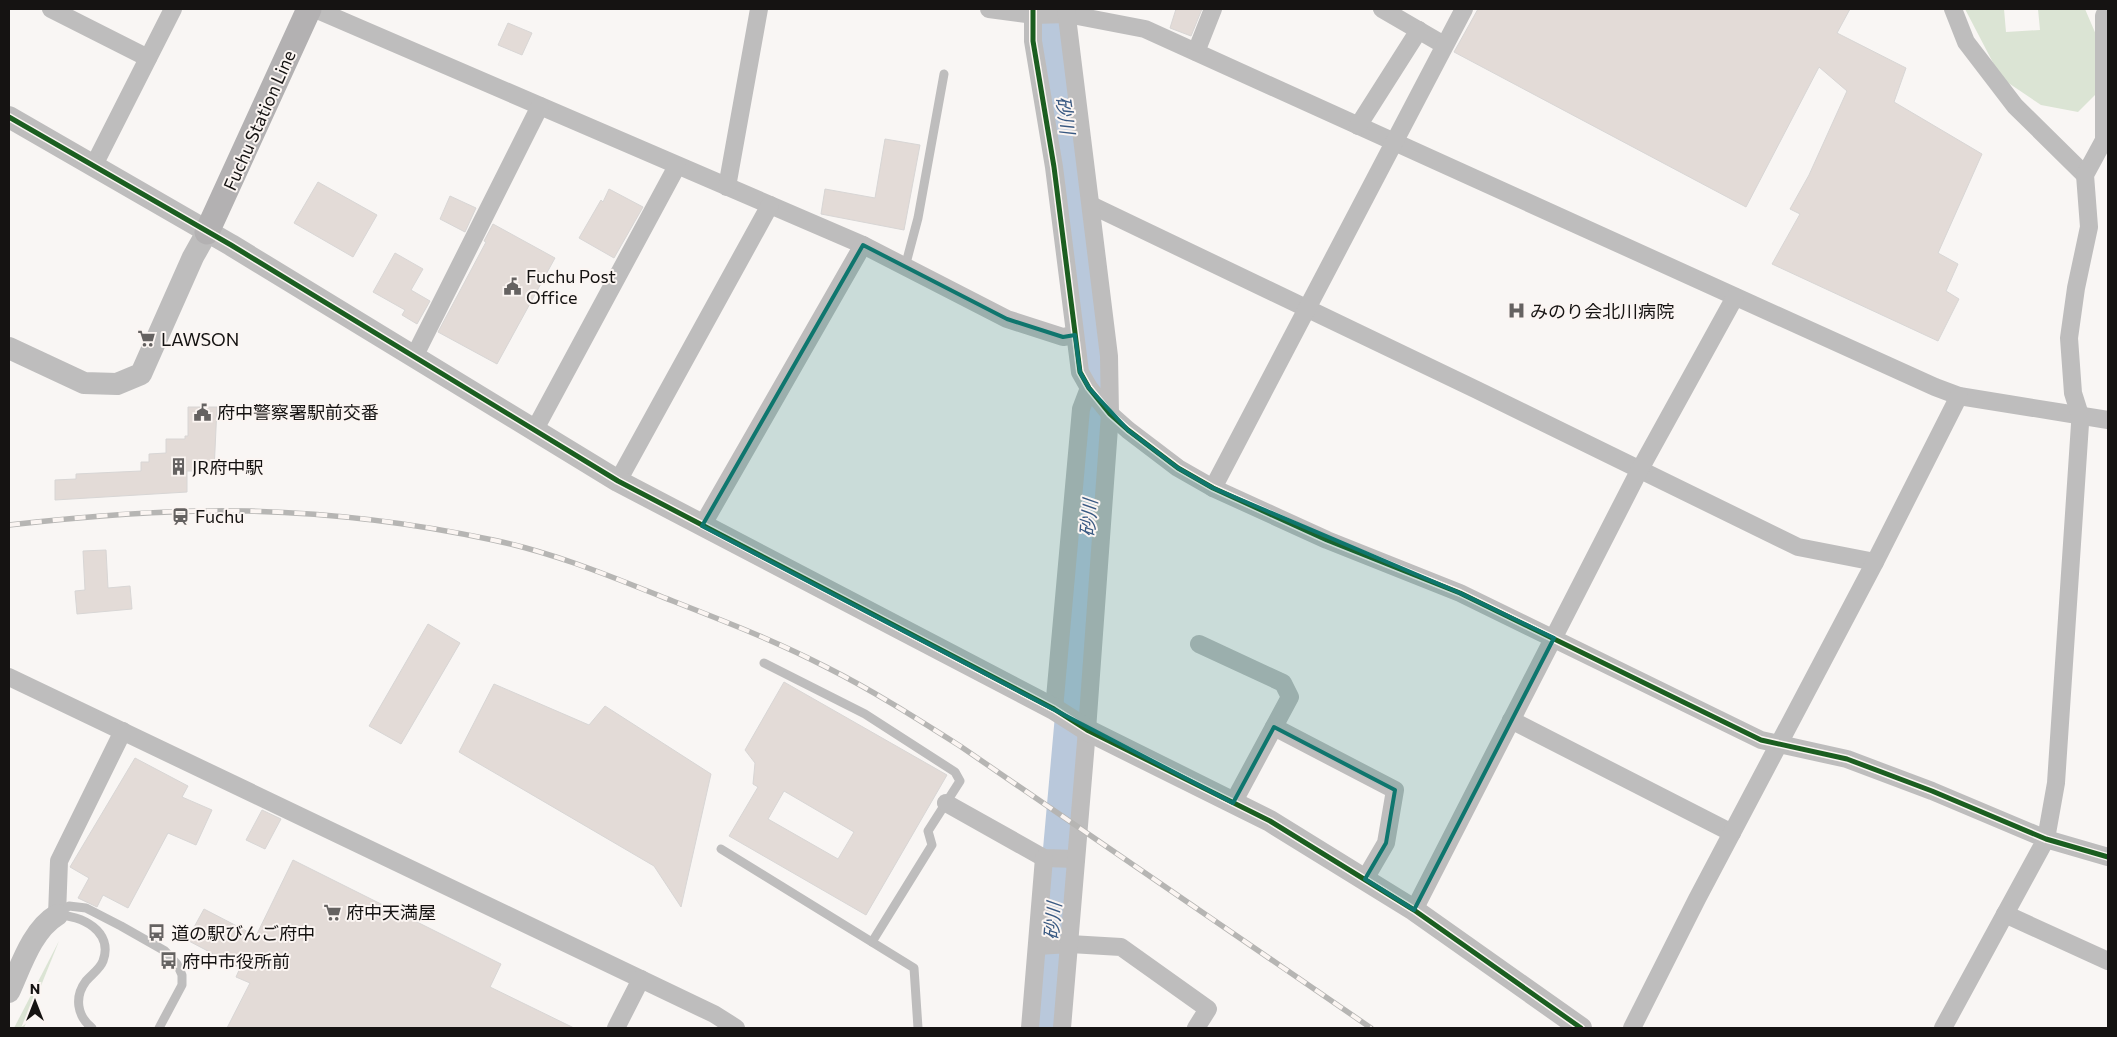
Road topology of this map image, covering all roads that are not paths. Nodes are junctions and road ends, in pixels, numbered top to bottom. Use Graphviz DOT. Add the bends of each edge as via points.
graph roads {
  1 [pos="51,9"];
  2 [pos="173,9"];
  3 [pos="309,9"];
  4 [pos="315,9"];
  5 [pos="759,9"];
  6 [pos="989,9"];
  7 [pos="1213,9"];
  8 [pos="1382,9"];
  9 [pos="1464,9"];
  10 [pos="1953,9"];
  11 [pos="2107,9"];
  12 [pos="1066,11"];
  13 [pos="1033,12"];
  14 [pos="1419,30"];
  15 [pos="1444,46"];
  16 [pos="1196,52"];
  17 [pos="148,58"];
  18 [pos="944,74"];
  19 [pos="540,106"];
  20 [pos="9,117"];
  21 [pos="1358,126"];
  22 [pos="1394,143"];
  23 [pos="94,165"];
  24 [pos="677,166"];
  25 [pos="2096,167"];
  26 [pos="727,187"];
  27 [pos="770,205"];
  28 [pos="1090,205"];
  29 [pos="207,232"];
  30 [pos="862,245"];
  31 [pos="905,267"];
  32 [pos="1735,297"];
  33 [pos="1306,308"];
  34 [pos="1075,335"];
  35 [pos="9,348"];
  36 [pos="414,357"];
  37 [pos="1089,388"];
  38 [pos="1959,396"];
  39 [pos="1110,414"];
  40 [pos="2080,415"];
  41 [pos="2108,420"];
  42 [pos="534,431"];
  43 [pos="1639,471"];
  44 [pos="618,481"];
  45 [pos="1213,488"];
  46 [pos="702,526"];
  47 [pos="1875,562"];
  48 [pos="1554,638"];
  49 [pos="1199,644"];
  50 [pos="764,663"];
  51 [pos="9,677"];
  52 [pos="1054,709"];
  53 [pos="1511,720"];
  54 [pos="1274,727"];
  55 [pos="1087,730"];
  56 [pos="123,731"];
  57 [pos="1779,743"];
  58 [pos="946,803"];
  59 [pos="1233,803"];
  60 [pos="1732,832"];
  61 [pos="2046,839"];
  62 [pos="721,849"];
  63 [pos="2108,857"];
  64 [pos="1044,858"];
  65 [pos="1076,859"];
  66 [pos="1365,879"];
  67 [pos="1414,910"];
  68 [pos="57,914"];
  69 [pos="2005,914"];
  70 [pos="872,942"];
  71 [pos="1070,944"];
  72 [pos="1037,946"];
  73 [pos="2108,961"];
  74 [pos="641,980"];
  75 [pos="9,992"];
  76 [pos="92,1028"];
  77 [pos="160,1028"];
  78 [pos="616,1028"];
  79 [pos="736,1028"];
  80 [pos="918,1028"];
  81 [pos="1030,1028"];
  82 [pos="1062,1028"];
  83 [pos="1196,1028"];
  84 [pos="1581,1028"];
  85 [pos="1632,1028"];
  86 [pos="1943,1028"];
  1 -- 17 [label="street"];
  2 -- 17 [label="street"];
  3 -- 29 [label="main road, Fuchu Station Line"];
  4 -- 19 [label="street"];
  5 -- 26 [label="street"];
  6 -- 13 [label="street"];
  7 -- 16 [label="street"];
  8 -- 14 [label="street"];
  9 -- 15 [label="street"];
  10 -- 25 [label="street" via="1966,42 2015,106"];
  11 -- 25 [label="street" via="2104,16 2104,140"];
  12 -- 13 [label="street"];
  12 -- 16 [label="street" via="1145,29"];
  12 -- 28 [label="street"];
  13 -- 34 [label="street" via="1033,41 1054,167"];
  14 -- 15 [label="street"];
  14 -- 21 [label="street"];
  15 -- 22 [label="street"];
  16 -- 21 [label="street"];
  17 -- 23 [label="street"];
  18 -- 31 [label="lane" via="918,218"];
  19 -- 24 [label="street"];
  19 -- 36 [label="street"];
  20 -- 23 [label="street"];
  21 -- 22 [label="street"];
  22 -- 32 [label="street"];
  22 -- 33 [label="street"];
  23 -- 29 [label="street"];
  24 -- 26 [label="street"];
  24 -- 42 [label="street"];
  25 -- 40 [label="street" via="2069,338 2073,393"];
  26 -- 27 [label="street"];
  27 -- 30 [label="street"];
  27 -- 44 [label="street"];
  28 -- 33 [label="street"];
  28 -- 39 [label="street" via="1109,356"];
  29 -- 35 [label="street" via="142,374 116,384 84,383"];
  29 -- 36 [label="street"];
  30 -- 31 [label="street"];
  30 -- 46 [label="street"];
  31 -- 34 [label="street" via="1007,319 1063,337"];
  32 -- 38 [label="street"];
  32 -- 43 [label="street"];
  33 -- 43 [label="street"];
  33 -- 45 [label="street"];
  34 -- 37 [label="street" via="1080,372"];
  36 -- 42 [label="street"];
  37 -- 39 [label="street"];
  37 -- 52 [label="street" via="1081,409"];
  38 -- 40 [label="street"];
  38 -- 47 [label="street"];
  39 -- 45 [label="street" via="1178,468"];
  39 -- 55 [label="street"];
  40 -- 41 [label="street"];
  40 -- 61 [label="street" via="2056,783"];
  42 -- 44 [label="street"];
  43 -- 47 [label="street" via="1798,547"];
  43 -- 48 [label="street"];
  44 -- 46 [label="street"];
  45 -- 48 [label="street" via="1327,540 1460,593"];
  46 -- 52 [label="street"];
  47 -- 57 [label="street"];
  48 -- 53 [label="street"];
  48 -- 57 [label="street" via="1761,740"];
  49 -- 54 [label="street" via="1283,683 1290,697"];
  50 -- 58 [label="lane" via="866,714 955,772 960,782"];
  51 -- 56 [label="street"];
  52 -- 55 [label="street"];
  53 -- 60 [label="street"];
  53 -- 67 [label="street"];
  54 -- 59 [label="street"];
  54 -- 66 [label="street" via="1395,790 1386,843"];
  55 -- 59 [label="street"];
  55 -- 65 [label="street"];
  56 -- 68 [label="street" via="59,860"];
  56 -- 74 [label="street"];
  57 -- 60 [label="street"];
  57 -- 61 [label="street" via="1847,759"];
  58 -- 64 [label="street"];
  58 -- 70 [label="lane" via="928,831 932,846"];
  59 -- 66 [label="street" via="1270,821"];
  60 -- 85 [label="street"];
  61 -- 63 [label="street"];
  61 -- 69 [label="street"];
  62 -- 70 [label="lane"];
  64 -- 65 [label="street"];
  64 -- 72 [label="street"];
  65 -- 71 [label="street"];
  66 -- 67 [label="street"];
  67 -- 84 [label="street"];
  68 -- 75 [label="street" via="39,930"];
  68 -- 76 [label="lane" via="70,914 88,923 96,928 103,940 103,960 80,991 78,1009 82,1019"];
  68 -- 77 [label="lane" via="69,906 86,908 165,951 177,964 182,985"];
  69 -- 73 [label="street"];
  69 -- 86 [label="street"];
  70 -- 80 [label="lane" via="914,968"];
  71 -- 72 [label="street"];
  71 -- 82 [label="street"];
  71 -- 83 [label="street" via="1121,947 1208,1009"];
  72 -- 81 [label="street"];
  74 -- 78 [label="street"];
  74 -- 79 [label="street" via="714,1014"];
}
